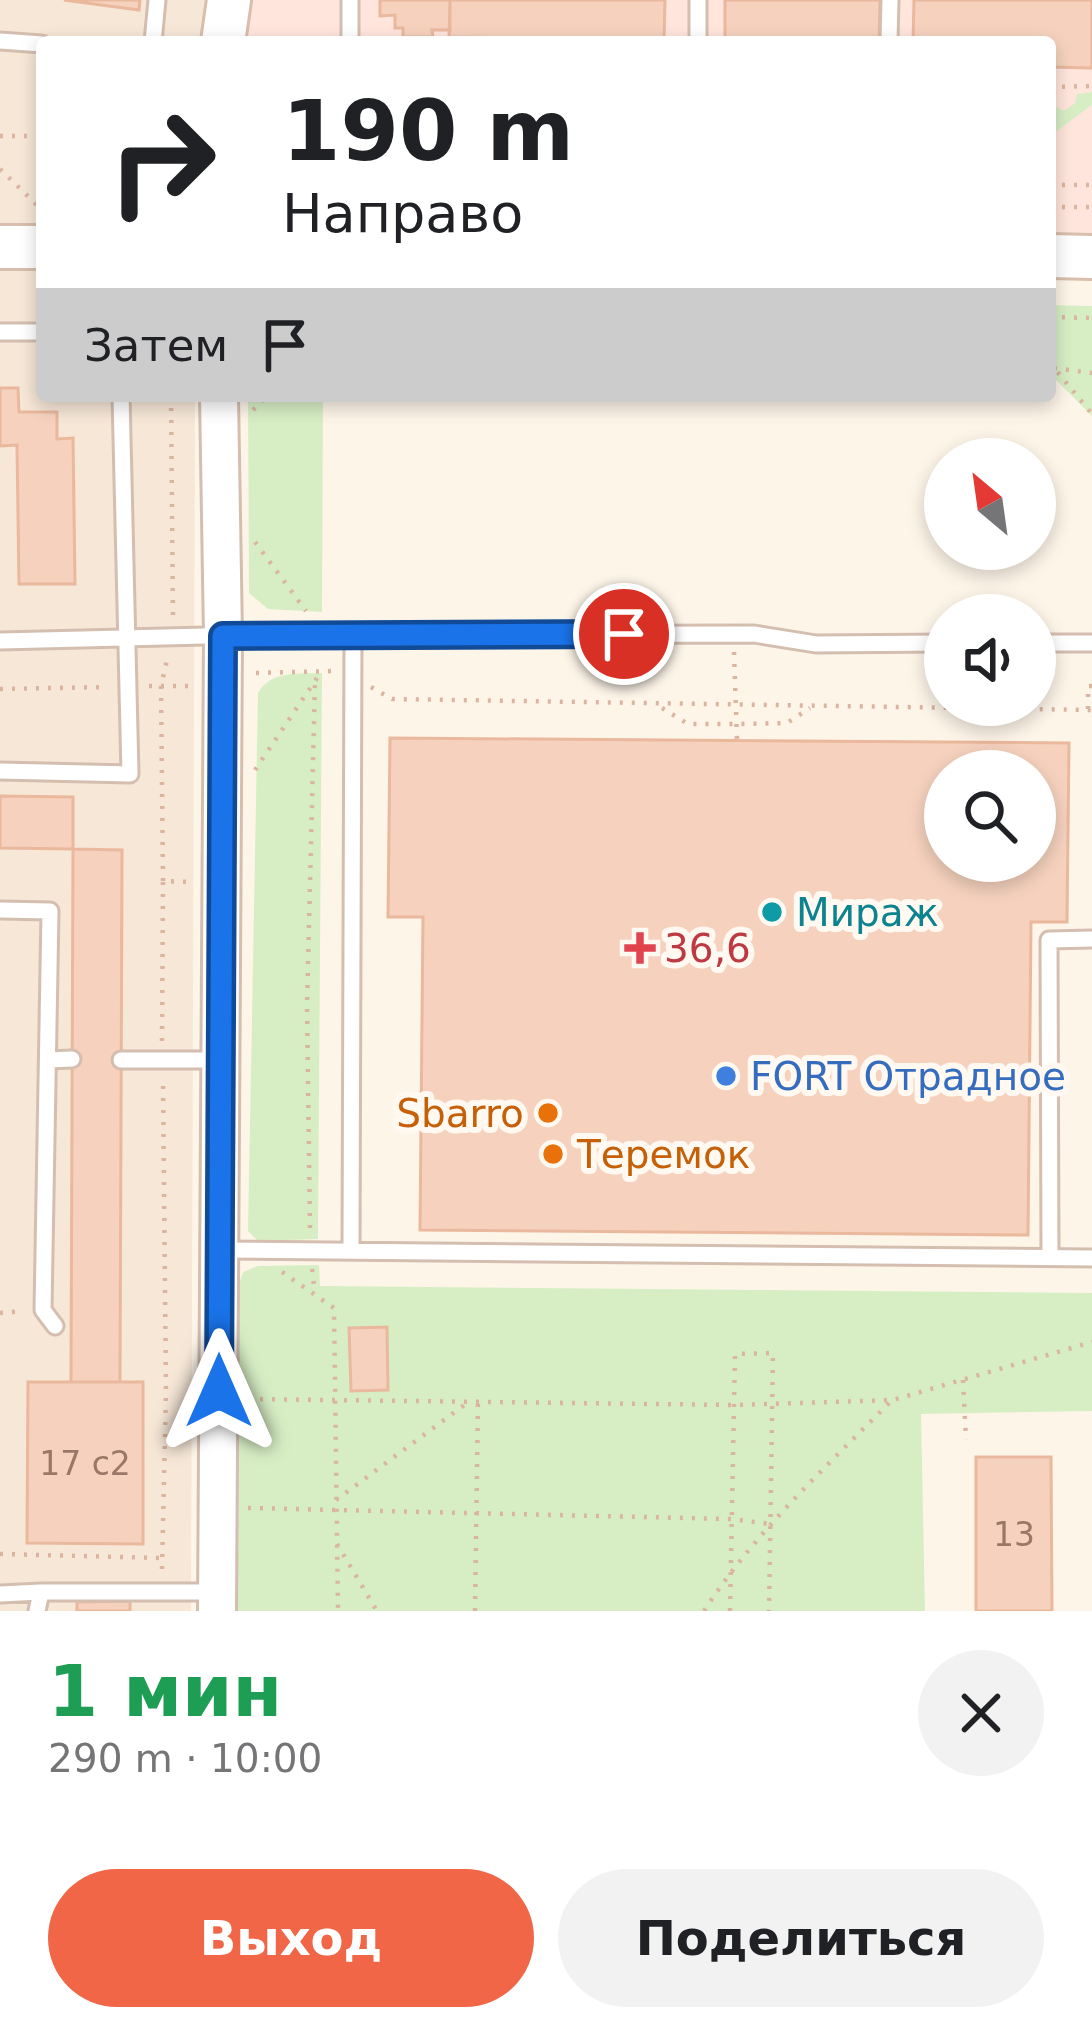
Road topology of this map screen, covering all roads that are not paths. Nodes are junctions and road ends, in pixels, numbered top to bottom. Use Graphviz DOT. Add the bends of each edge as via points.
graph roads {
  1 [pos="157,0"];
  2 [pos="229,0"];
  3 [pos="350,0"];
  4 [pos="698,0"];
  5 [pos="890,0"];
  6 [pos="154,36"];
  7 [pos="225,36"];
  8 [pos="350,36"];
  9 [pos="698,36"];
  10 [pos="889,36"];
  11 [pos="0,41"];
  12 [pos="36,44"];
  13 [pos="36,230"];
  14 [pos="0,247"];
  15 [pos="1056,256"];
  16 [pos="1092,257"];
  17 [pos="1056,282"];
  18 [pos="1092,283"];
  19 [pos="0,332"];
  20 [pos="36,332"];
  21 [pos="121,402"];
  22 [pos="232,407"];
  23 [pos="352,635"];
  24 [pos="223,636"];
  25 [pos="124,638"];
  26 [pos="0,641"];
  27 [pos="924,643"];
  28 [pos="1056,643"];
  29 [pos="1092,643"];
  30 [pos="0,771"];
  31 [pos="0,910"];
  32 [pos="1092,939"];
  33 [pos="72,1059"];
  34 [pos="49,1060"];
  35 [pos="121,1060"];
  36 [pos="219,1060"];
  37 [pos="231,1250"];
  38 [pos="351,1250"];
  39 [pos="1050,1258"];
  40 [pos="1092,1258"];
  41 [pos="55,1326"];
  42 [pos="40,1592"];
  43 [pos="0,1594"];
  44 [pos="218,1602"];
  45 [pos="37,1611"];
  1 -- 6 [label="lane"];
  2 -- 7 [label="main road"];
  3 -- 8 [label="lane"];
  4 -- 9 [label="lane"];
  5 -- 10 [label="lane"];
  11 -- 12 [label="lane"];
  13 -- 14 [label="main road"];
  15 -- 16 [label="main road"];
  17 -- 18 [label="main road"];
  19 -- 20 [label="lane"];
  21 -- 25 [label="lane"];
  22 -- 24 [label="street"];
  23 -- 24 [label="lane"];
  23 -- 27 [label="lane" via="733,634 816,644"];
  23 -- 38 [label="lane"];
  24 -- 25 [label="lane"];
  24 -- 36 [label="street"];
  25 -- 26 [label="lane"];
  25 -- 30 [label="lane" via="130,773"];
  28 -- 29 [label="lane"];
  31 -- 34 [label="lane" via="50,911"];
  32 -- 39 [label="lane" via="1049,940"];
  33 -- 34 [label="lane"];
  34 -- 41 [label="lane" via="43,1310"];
  35 -- 36 [label="lane"];
  36 -- 37 [label="street"];
  37 -- 38 [label="lane"];
  37 -- 44 [label="street"];
  38 -- 39 [label="lane"];
  39 -- 40 [label="lane"];
  42 -- 43 [label="lane"];
  42 -- 44 [label="lane"];
  42 -- 45 [label="lane"];
}
